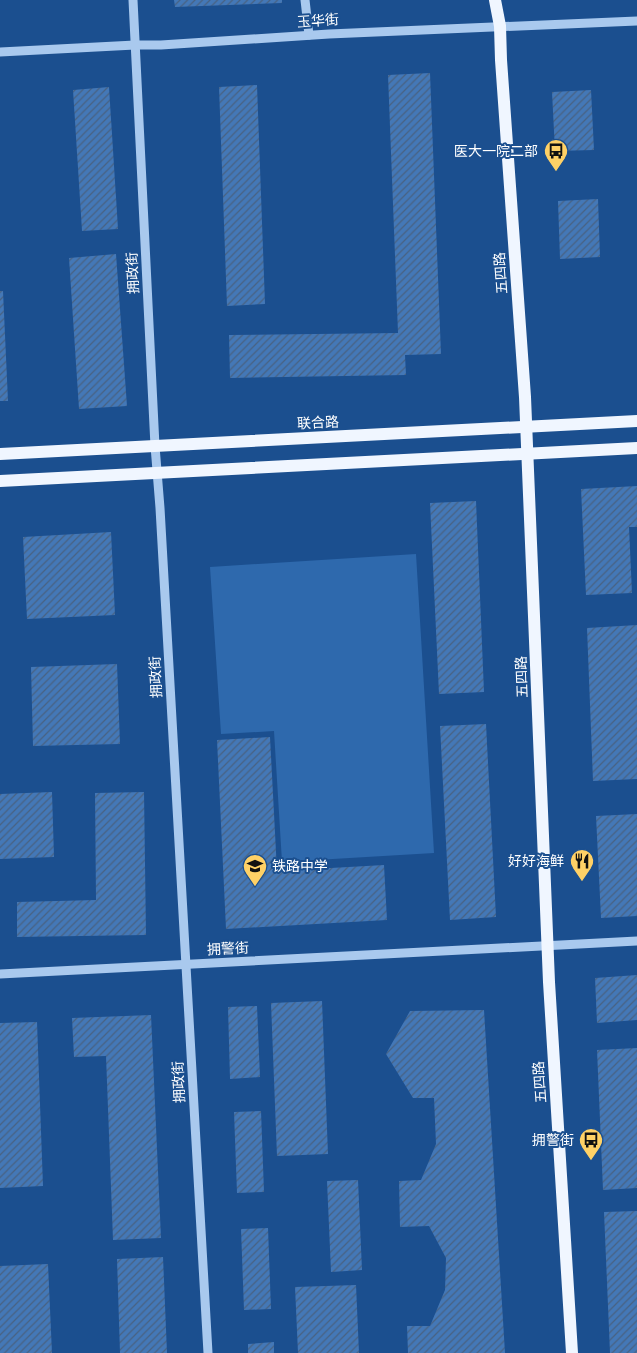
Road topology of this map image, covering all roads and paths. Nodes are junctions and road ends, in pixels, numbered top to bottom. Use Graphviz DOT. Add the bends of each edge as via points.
graph roads {
  1 [pos="133,0"];
  2 [pos="305,0"];
  3 [pos="495,0"];
  4 [pos="637,21"];
  5 [pos="500,26"];
  6 [pos="309,35"];
  7 [pos="135,45"];
  8 [pos="0,52"];
  9 [pos="637,421"];
  10 [pos="526,427"];
  11 [pos="155,446"];
  12 [pos="637,448"];
  13 [pos="0,454"];
  14 [pos="528,454"];
  15 [pos="157,473"];
  16 [pos="0,481"];
  17 [pos="637,941"];
  18 [pos="548,946"];
  19 [pos="186,964"];
  20 [pos="0,974"];
  21 [pos="208,1353"];
  22 [pos="572,1353"];
  1 -- 7 [label="street, 拥政街"];
  2 -- 6 [label="street"];
  3 -- 5 [label="main road, 五四路"];
  4 -- 5 [label="street, 玉华街"];
  5 -- 6 [label="street, 玉华街"];
  5 -- 10 [label="main road, 五四路"];
  6 -- 7 [label="street, 玉华街"];
  7 -- 8 [label="street, 玉华街"];
  7 -- 11 [label="street, 拥政街"];
  9 -- 10 [label="main road, 联合路"];
  10 -- 11 [label="main road, 联合路"];
  10 -- 14 [label="main road, 五四路"];
  11 -- 13 [label="main road, 联合路"];
  11 -- 15 [label="street, 拥政街"];
  12 -- 14 [label="main road"];
  14 -- 15 [label="main road"];
  14 -- 18 [label="main road, 五四路"];
  15 -- 16 [label="main road"];
  15 -- 19 [label="street, 拥政街"];
  17 -- 18 [label="street, 拥警街"];
  18 -- 19 [label="street, 拥警街"];
  18 -- 22 [label="main road, 五四路"];
  19 -- 20 [label="street, 拥警街"];
  19 -- 21 [label="street, 拥政街"];
}
